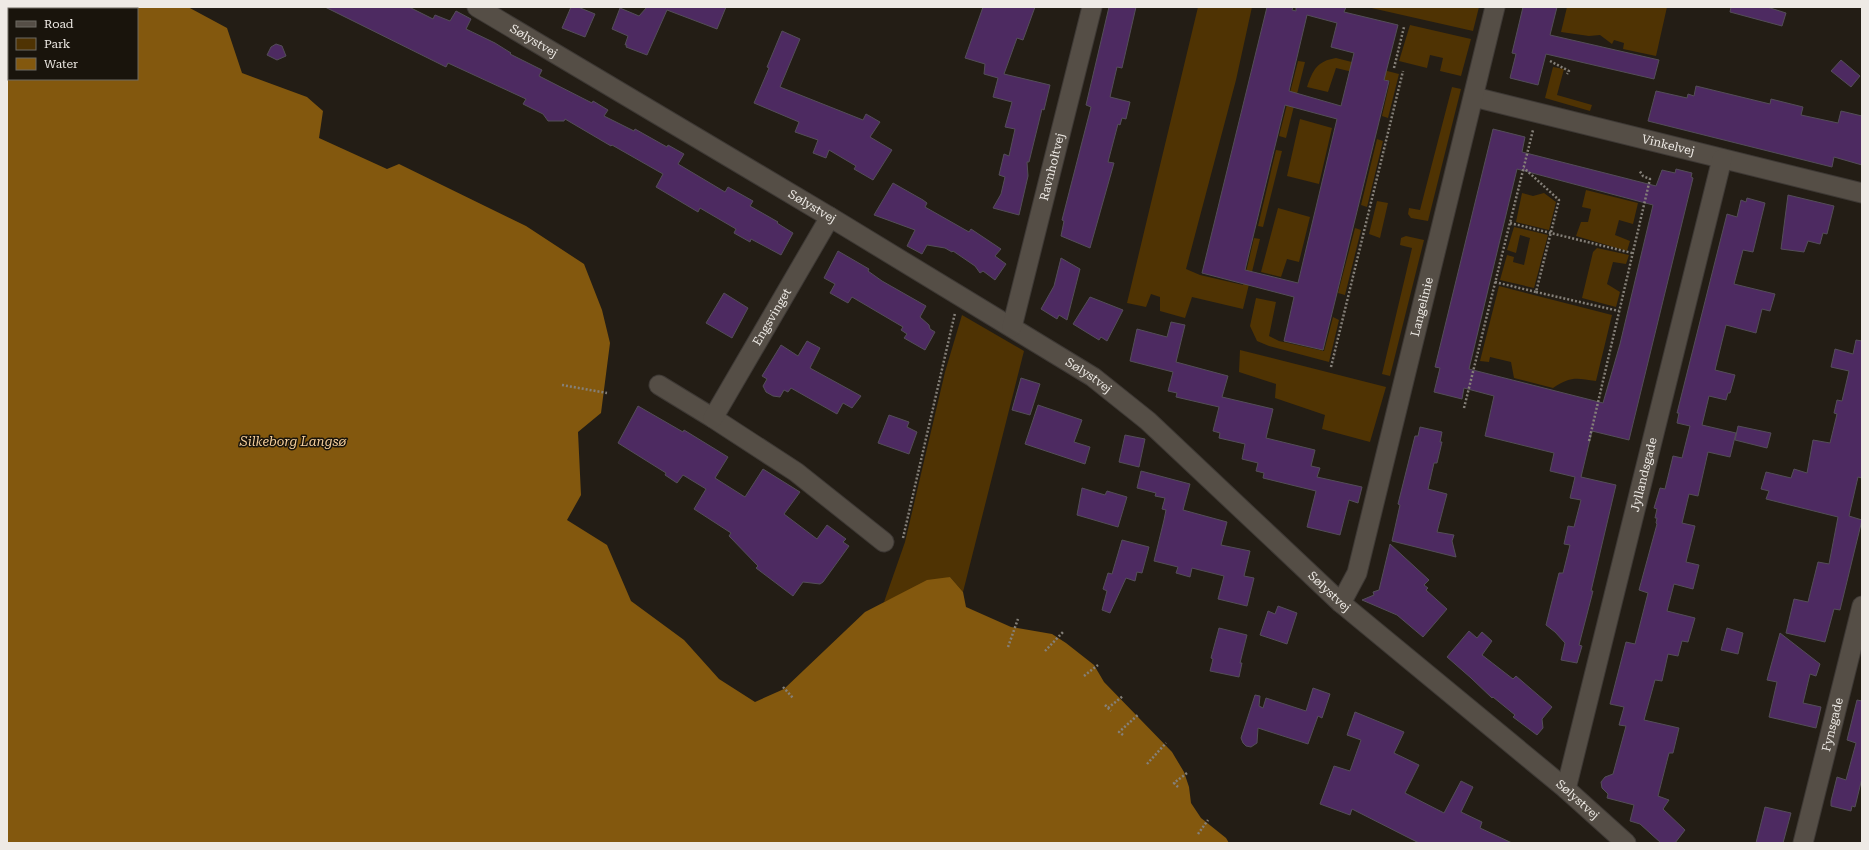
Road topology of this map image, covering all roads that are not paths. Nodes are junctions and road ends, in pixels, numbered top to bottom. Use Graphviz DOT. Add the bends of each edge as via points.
graph roads {
  1 [pos="477,7"];
  2 [pos="1092,7"];
  3 [pos="1495,7"];
  4 [pos="499,13"];
  5 [pos="1474,97"];
  6 [pos="1722,159"];
  7 [pos="1862,193"];
  8 [pos="830,217"];
  9 [pos="1012,327"];
  10 [pos="659,385"];
  11 [pos="713,418"];
  12 [pos="884,542"];
  13 [pos="1341,603"];
  14 [pos="1862,606"];
  15 [pos="1566,790"];
  16 [pos="1626,843"];
  17 [pos="1803,843"];
  1 -- 4 [label="street, Sølystvej"];
  2 -- 9 [label="street, Ravnholtvej"];
  3 -- 5 [label="street, Langelinie"];
  4 -- 8 [label="street, Sølystvej"];
  5 -- 6 [label="street, Vinkelvej"];
  5 -- 13 [label="street, Langelinie" via="1356,573"];
  6 -- 7 [label="street, Vinkelvej"];
  6 -- 15 [label="street, Jyllandsgade"];
  8 -- 9 [label="street, Sølystvej"];
  8 -- 11 [label="street, Engsvinget"];
  9 -- 13 [label="street, Sølystvej" via="1094,377 1148,420"];
  10 -- 11 [label="street"];
  11 -- 12 [label="street" via="796,472"];
  13 -- 15 [label="street, Sølystvej"];
  14 -- 17 [label="street, Fynsgade"];
  15 -- 16 [label="street, Sølystvej"];
}
